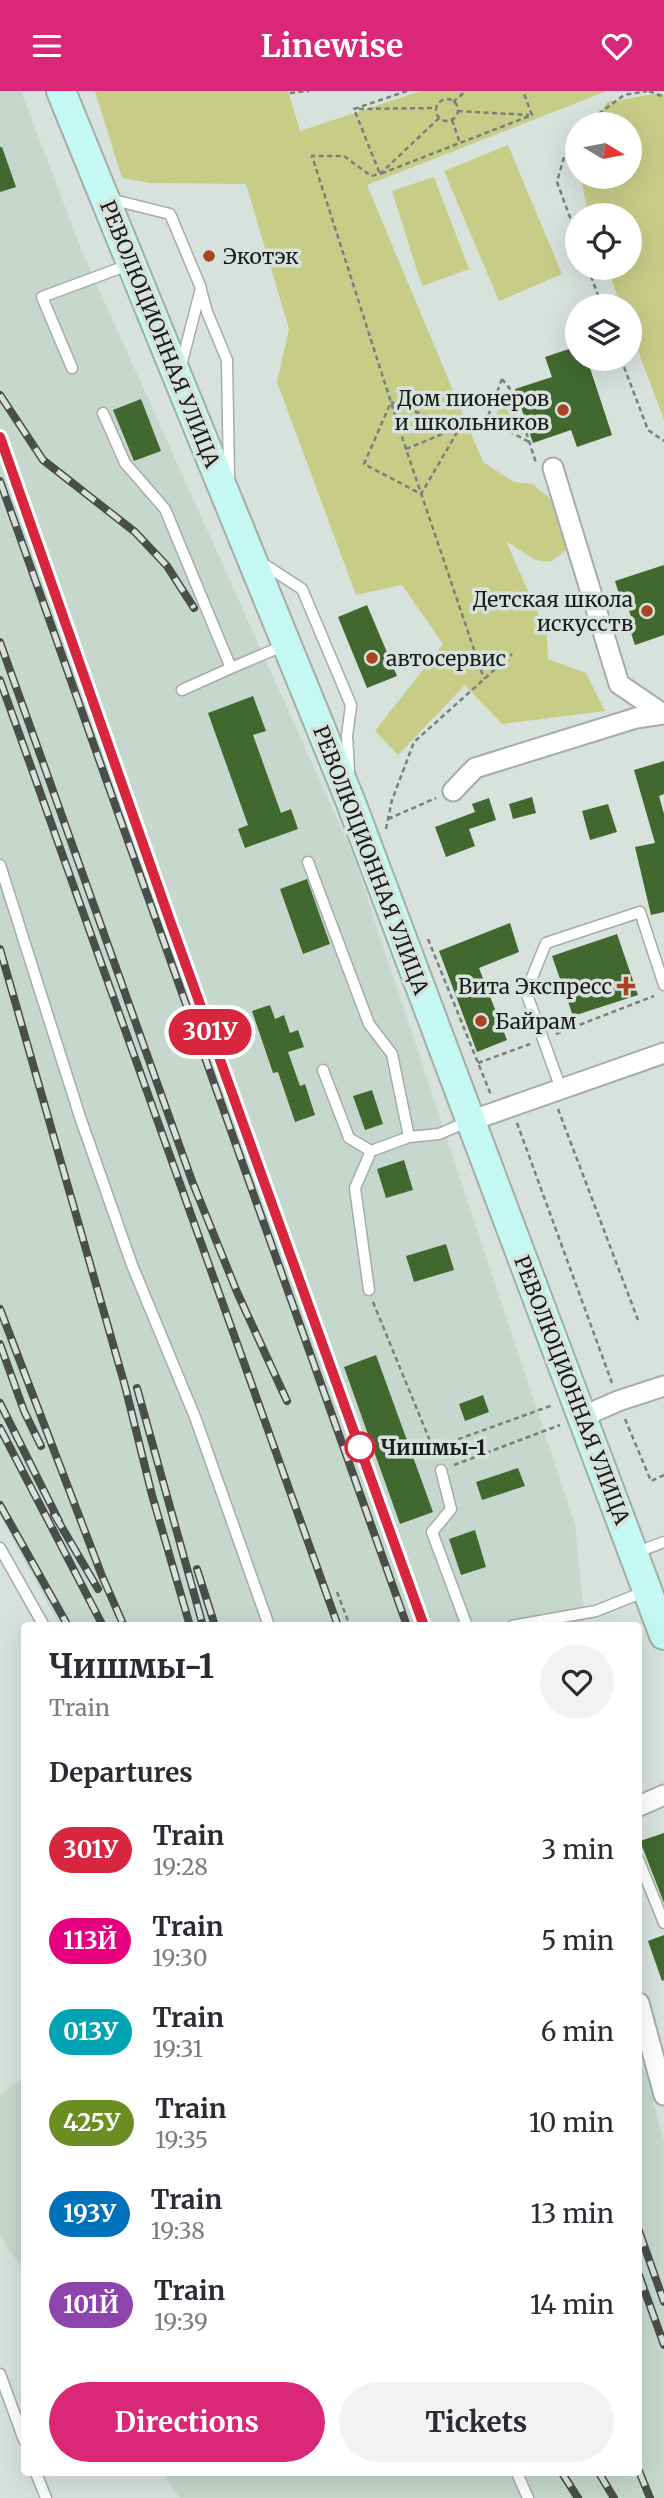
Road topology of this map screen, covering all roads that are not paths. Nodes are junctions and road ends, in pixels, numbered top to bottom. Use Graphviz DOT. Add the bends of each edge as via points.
graph roads {
  1 [pos="61,91"];
  2 [pos="104,198"];
  3 [pos="131,264"];
  4 [pos="201,288"];
  5 [pos="72,368"];
  6 [pos="178,376"];
  7 [pos="103,413"];
  8 [pos="553,468"];
  9 [pos="229,505"];
  10 [pos="249,554"];
  11 [pos="287,645"];
  12 [pos="232,668"];
  13 [pos="182,689"];
  14 [pos="664,714"];
  15 [pos="453,790"];
  16 [pos="350,800"];
  17 [pos="308,862"];
  18 [pos="0,865"];
  19 [pos="664,985"];
  20 [pos="664,1053"];
  21 [pos="323,1070"];
  22 [pos="556,1091"];
  23 [pos="470,1121"];
  24 [pos="409,1137"];
  25 [pos="371,1151"];
  26 [pos="369,1290"];
  27 [pos="664,1386"];
  28 [pos="579,1407"];
  29 [pos="441,1470"];
  30 [pos="664,1542"];
  31 [pos="0,1548"];
  32 [pos="633,1554"];
  33 [pos="647,1591"];
  34 [pos="42,1622"];
  35 [pos="268,1622"];
  36 [pos="466,1622"];
  37 [pos="534,1622"];
  38 [pos="664,1636"];
  39 [pos="664,1795"];
  40 [pos="642,1806"];
  41 [pos="642,1868"];
  42 [pos="664,1923"];
  43 [pos="642,2014"];
  44 [pos="664,2095"];
  45 [pos="0,2374"];
  46 [pos="21,2432"];
  47 [pos="38,2476"];
  48 [pos="518,2476"];
  49 [pos="46,2498"];
  50 [pos="528,2498"];
  1 -- 2 [label="main road, РЕВОЛЮЦИОННАЯ УЛИЦА"];
  2 -- 3 [label="main road, РЕВОЛЮЦИОННАЯ УЛИЦА"];
  2 -- 4 [label="lane" via="170,214"];
  3 -- 5 [label="lane" via="41,297"];
  3 -- 6 [label="main road, РЕВОЛЮЦИОННАЯ УЛИЦА"];
  4 -- 6 [label="lane"];
  4 -- 9 [label="lane" via="227,361"];
  6 -- 9 [label="main road, РЕВОЛЮЦИОННАЯ УЛИЦА"];
  7 -- 12 [label="lane" via="125,463 165,509"];
  8 -- 14 [label="street" via="620,684"];
  9 -- 10 [label="main road, РЕВОЛЮЦИОННАЯ УЛИЦА"];
  10 -- 11 [label="main road, РЕВОЛЮЦИОННАЯ УЛИЦА"];
  10 -- 16 [label="lane" via="302,589 351,705 347,736"];
  11 -- 12 [label="lane"];
  11 -- 16 [label="main road, РЕВОЛЮЦИОННАЯ УЛИЦА"];
  12 -- 13 [label="lane"];
  14 -- 15 [label="street" via="636,718 475,768"];
  16 -- 23 [label="main road, РЕВОЛЮЦИОННАЯ УЛИЦА"];
  17 -- 24 [label="lane" via="369,1024 392,1054"];
  18 -- 35 [label="lane" via="80,1117"];
  19 -- 22 [label="lane" via="640,912 546,943 526,992"];
  20 -- 22 [label="street"];
  21 -- 25 [label="lane" via="349,1137"];
  22 -- 23 [label="street"];
  23 -- 24 [label="lane" via="439,1134"];
  23 -- 28 [label="main road, РЕВОЛЮЦИОННАЯ УЛИЦА"];
  24 -- 25 [label="lane"];
  25 -- 26 [label="lane" via="355,1188"];
  27 -- 28 [label="street" via="618,1401"];
  28 -- 32 [label="main road, РЕВОЛЮЦИОННАЯ УЛИЦА"];
  29 -- 36 [label="lane" via="451,1509 432,1532"];
  30 -- 32 [label="lane"];
  31 -- 34 [label="lane"];
  32 -- 33 [label="main road, РЕВОЛЮЦИОННАЯ УЛИЦА"];
  33 -- 37 [label="lane" via="596,1611"];
  33 -- 38 [label="main road, РЕВОЛЮЦИОННАЯ УЛИЦА"];
  39 -- 40 [label="street"];
  41 -- 42 [label="lane"];
  43 -- 44 [label="street"];
  45 -- 46 [label="lane"];
  47 -- 49 [label="lane"];
  48 -- 50 [label="lane"];
}
